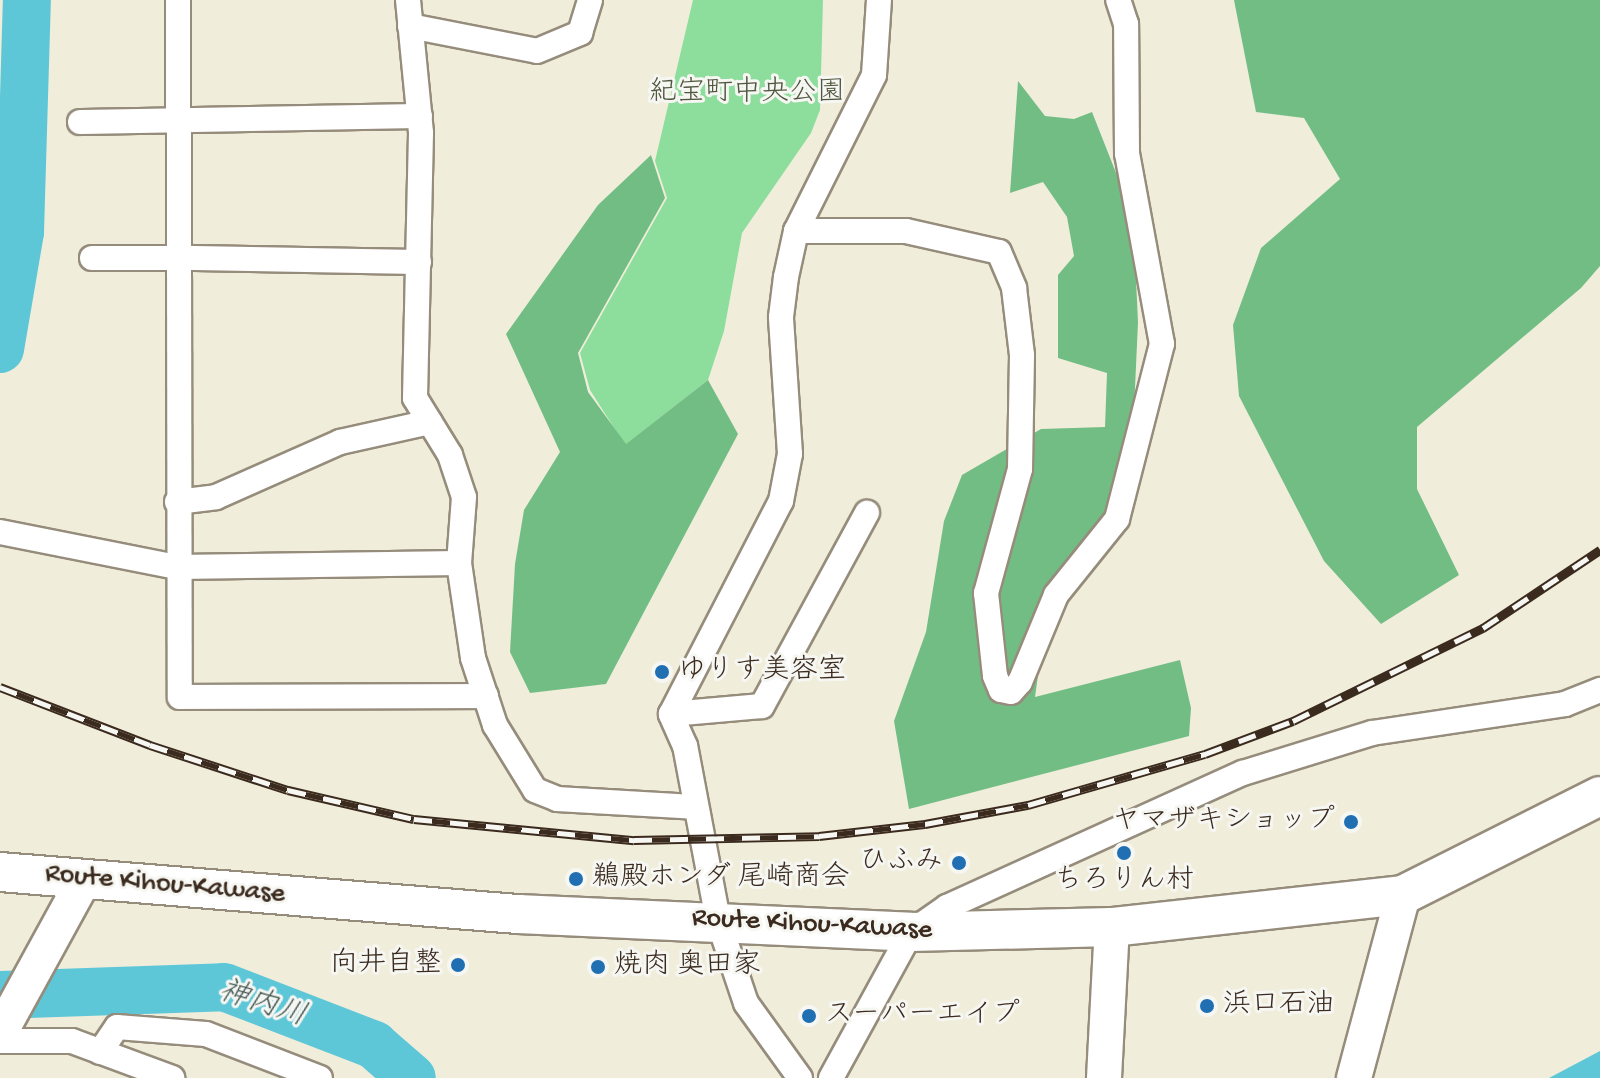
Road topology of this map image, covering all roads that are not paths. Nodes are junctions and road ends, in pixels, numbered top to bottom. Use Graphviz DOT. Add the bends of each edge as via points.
graph roads {
  1 [pos="178,0"];
  2 [pos="408,0"];
  3 [pos="590,0"];
  4 [pos="879,0"];
  5 [pos="1118,0"];
  6 [pos="410,26"];
  7 [pos="420,116"];
  8 [pos="179,120"];
  9 [pos="80,122"];
  10 [pos="796,231"];
  11 [pos="92,258"];
  12 [pos="179,258"];
  13 [pos="419,262"];
  14 [pos="430,422"];
  15 [pos="177,502"];
  16 [pos="867,513"];
  17 [pos="0,532"];
  18 [pos="459,563"];
  19 [pos="177,567"];
  20 [pos="1600,690"];
  21 [pos="486,696"];
  22 [pos="671,714"];
  23 [pos="1600,796"];
  24 [pos="694,807"];
  25 [pos="0,872"];
  26 [pos="85,878"];
  27 [pos="1403,895"];
  28 [pos="718,920"];
  29 [pos="1112,927"];
  30 [pos="911,932"];
  31 [pos="0,1033"];
  32 [pos="0,1041"];
  33 [pos="100,1052"];
  34 [pos="172,1078"];
  35 [pos="320,1078"];
  36 [pos="800,1078"];
  37 [pos="831,1078"];
  38 [pos="1104,1078"];
  39 [pos="1354,1078"];
  1 -- 8 [label="street"];
  2 -- 6 [label="street"];
  3 -- 6 [label="street" via="580,33 537,51"];
  4 -- 10 [label="street" via="874,75"];
  5 -- 10 [label="street" via="1126,24 1127,154 1162,344 1117,519 1056,595 1011,692 1001,690 995,676 986,593 1020,469 1022,355 1014,288 999,252 906,231"];
  6 -- 7 [label="street"];
  7 -- 8 [label="street"];
  7 -- 13 [label="street"];
  8 -- 9 [label="street"];
  8 -- 12 [label="street"];
  10 -- 22 [label="street" via="781,317 790,454 781,501"];
  11 -- 12 [label="street"];
  12 -- 13 [label="street"];
  12 -- 15 [label="street"];
  13 -- 14 [label="street" via="415,398"];
  14 -- 15 [label="street" via="340,442 216,497"];
  14 -- 18 [label="street" via="450,455 464,497"];
  15 -- 19 [label="street"];
  16 -- 22 [label="street" via="762,706"];
  17 -- 19 [label="street"];
  18 -- 19 [label="street"];
  18 -- 21 [label="street" via="473,658"];
  19 -- 21 [label="street" via="180,697"];
  20 -- 30 [label="street" via="1565,704 1372,733 1243,773 947,907"];
  21 -- 24 [label="street" via="495,725 535,790 557,799"];
  22 -- 24 [label="street" via="685,746"];
  23 -- 27 [label="main road, Route Kihou-Kawase"];
  24 -- 28 [label="street"];
  25 -- 26 [label="main road, Route Kihou-Kawase"];
  26 -- 28 [label="main road, Route Kihou-Kawase" via="518,914"];
  26 -- 31 [label="street"];
  27 -- 29 [label="main road, Route Kihou-Kawase"];
  27 -- 39 [label="street"];
  28 -- 30 [label="main road, Route Kihou-Kawase"];
  28 -- 36 [label="street" via="746,1003"];
  29 -- 30 [label="main road, Route Kihou-Kawase"];
  29 -- 38 [label="street"];
  30 -- 37 [label="street"];
  32 -- 33 [label="street" via="72,1041"];
  33 -- 34 [label="street"];
  33 -- 35 [label="street" via="117,1027 206,1034"];
}
